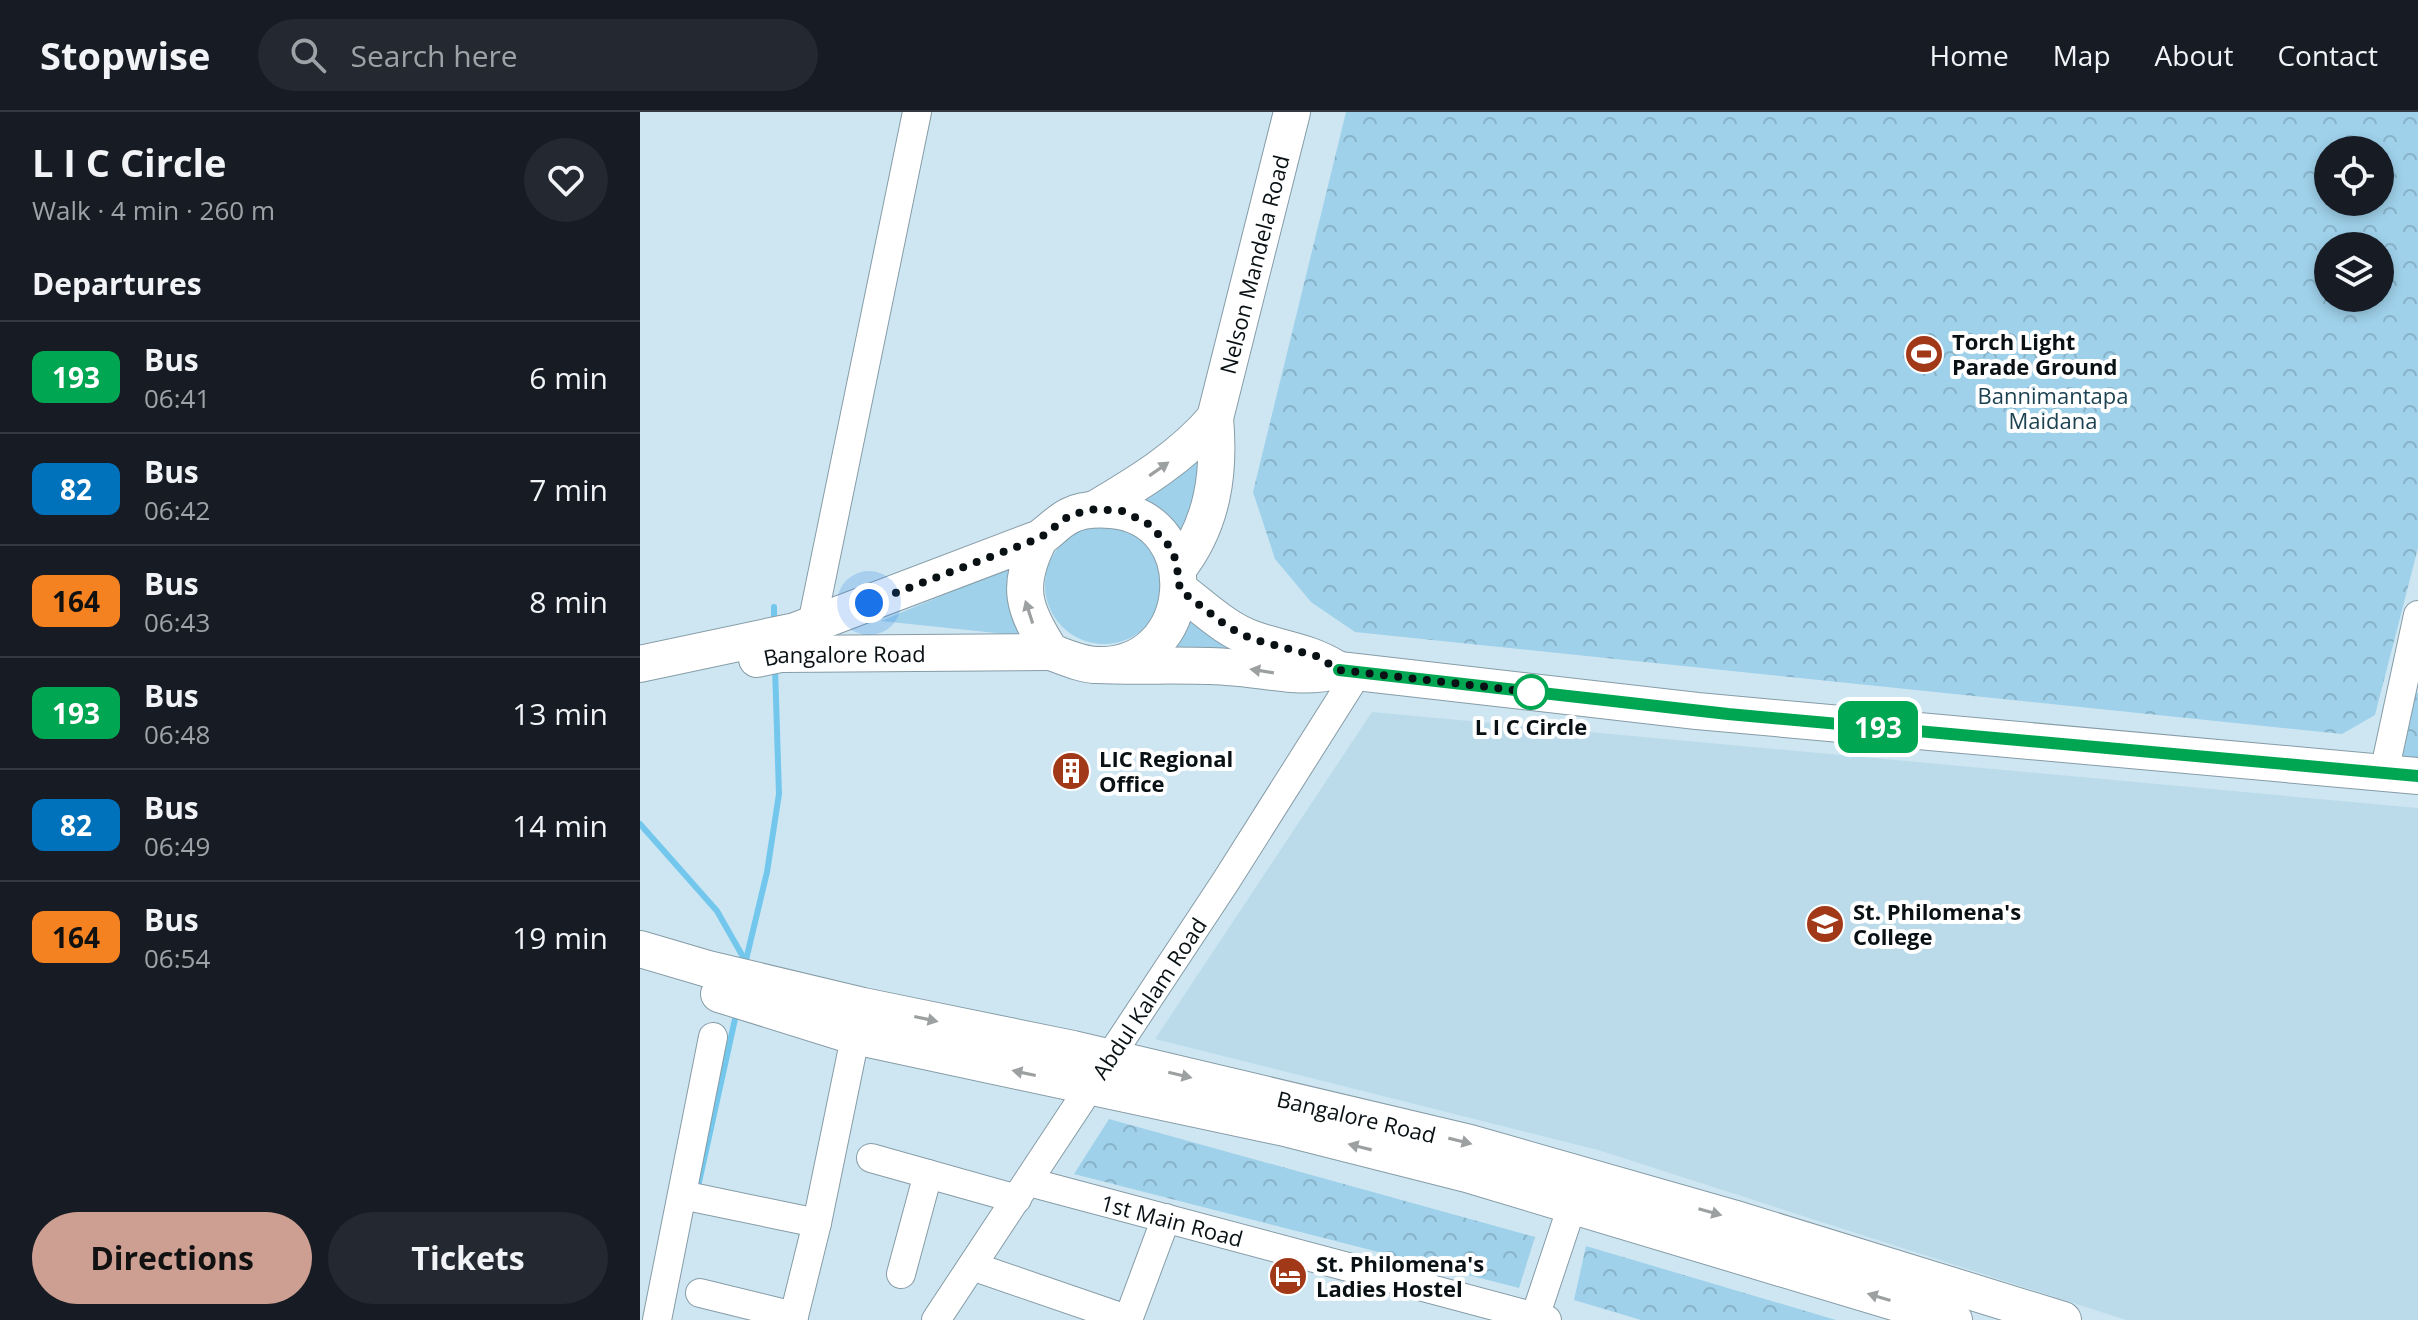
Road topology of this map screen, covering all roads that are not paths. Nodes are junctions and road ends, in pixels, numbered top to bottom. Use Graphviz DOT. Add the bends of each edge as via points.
graph roads {
  1 [pos="917,112"];
  2 [pos="1292,112"];
  3 [pos="1215,418"];
  4 [pos="1095,509"];
  5 [pos="1205,526"];
  6 [pos="1040,538"];
  7 [pos="1179,580"];
  8 [pos="2418,615"];
  9 [pos="1228,627"];
  10 [pos="781,642"];
  11 [pos="1051,652"];
  12 [pos="640,664"];
  13 [pos="1096,665"];
  14 [pos="1349,671"];
  15 [pos="2411,676"];
  16 [pos="640,687"];
  17 [pos="2401,774"];
  18 [pos="640,949"];
  19 [pos="640,972"];
  20 [pos="707,979"];
  21 [pos="858,1021"];
  22 [pos="713,1037"];
  23 [pos="1099,1073"];
  24 [pos="871,1158"];
  25 [pos="928,1174"];
  26 [pos="1023,1190"];
  27 [pos="682,1195"];
  28 [pos="1572,1206"];
  29 [pos="1166,1218"];
  30 [pos="817,1223"];
  31 [pos="972,1266"];
  32 [pos="901,1274"];
  33 [pos="700,1293"];
  34 [pos="793,1318"];
  35 [pos="1539,1319"];
  36 [pos="657,1320"];
  37 [pos="936,1320"];
  38 [pos="1129,1320"];
  39 [pos="1954,1320"];
  40 [pos="2063,1320"];
  1 -- 10 [label="street"];
  2 -- 3 [label="main road, Nelson Mandela Road"];
  4 -- 3 [label="main road, Nelson Mandela Road, one-way" via="1176,457"];
  3 -- 5 [label="main road, Nelson Mandela Road" via="1216,480"];
  4 -- 6 [label="main road" via="1070,515"];
  4 -- 7 [label="main road" via="1122,511 1147,523 1167,543"];
  5 -- 7 [label="main road, Nelson Mandela Road"];
  5 -- 9 [label="main road" via="1208,593"];
  6 -- 10 [label="main road"];
  11 -- 6 [label="main road, one-way" via="1033,625 1025,600 1028,562"];
  7 -- 9 [label="main road"];
  7 -- 13 [label="main road" via="1166,632 1145,652 1120,663"];
  8 -- 15 [label="street"];
  9 -- 14 [label="main road"];
  10 -- 11 [label="main road, Bangalore Road"];
  10 -- 12 [label="main road"];
  10 -- 16 [label="main road, Bangalore Road"];
  11 -- 13 [label="main road"];
  14 -- 13 [label="main road, one-way" via="1297,676 1224,666"];
  14 -- 17 [label="main road" via="1728,714"];
  14 -- 23 [label="street, Abdul Kalam Road" via="1226,881"];
  15 -- 17 [label="street"];
  18 -- 20 [label="main road, Bangalore Road"];
  19 -- 20 [label="main road, Bangalore Road"];
  20 -- 21 [label="main road, Bangalore Road"];
  21 -- 23 [label="main road, Bangalore Road"];
  21 -- 30 [label="street"];
  22 -- 27 [label="street"];
  23 -- 26 [label="street, Abdul Kalam Road"];
  28 -- 23 [label="main road, Bangalore Road, one-way"];
  23 -- 40 [label="main road, Bangalore Road, one-way" via="1470,1143"];
  24 -- 25 [label="street, 1st Main Road"];
  25 -- 26 [label="street, 1st Main Road"];
  25 -- 32 [label="street"];
  26 -- 29 [label="street, 1st Main Road"];
  26 -- 31 [label="street, Abdul Kalam Road"];
  27 -- 30 [label="street"];
  27 -- 36 [label="street"];
  28 -- 35 [label="street"];
  39 -- 28 [label="main road, Bangalore Road, one-way"];
  29 -- 35 [label="street, 1st Main Road"];
  29 -- 38 [label="street"];
  30 -- 34 [label="street"];
  31 -- 37 [label="street, Abdul Kalam Road"];
  31 -- 38 [label="street"];
  33 -- 34 [label="street"];
}
